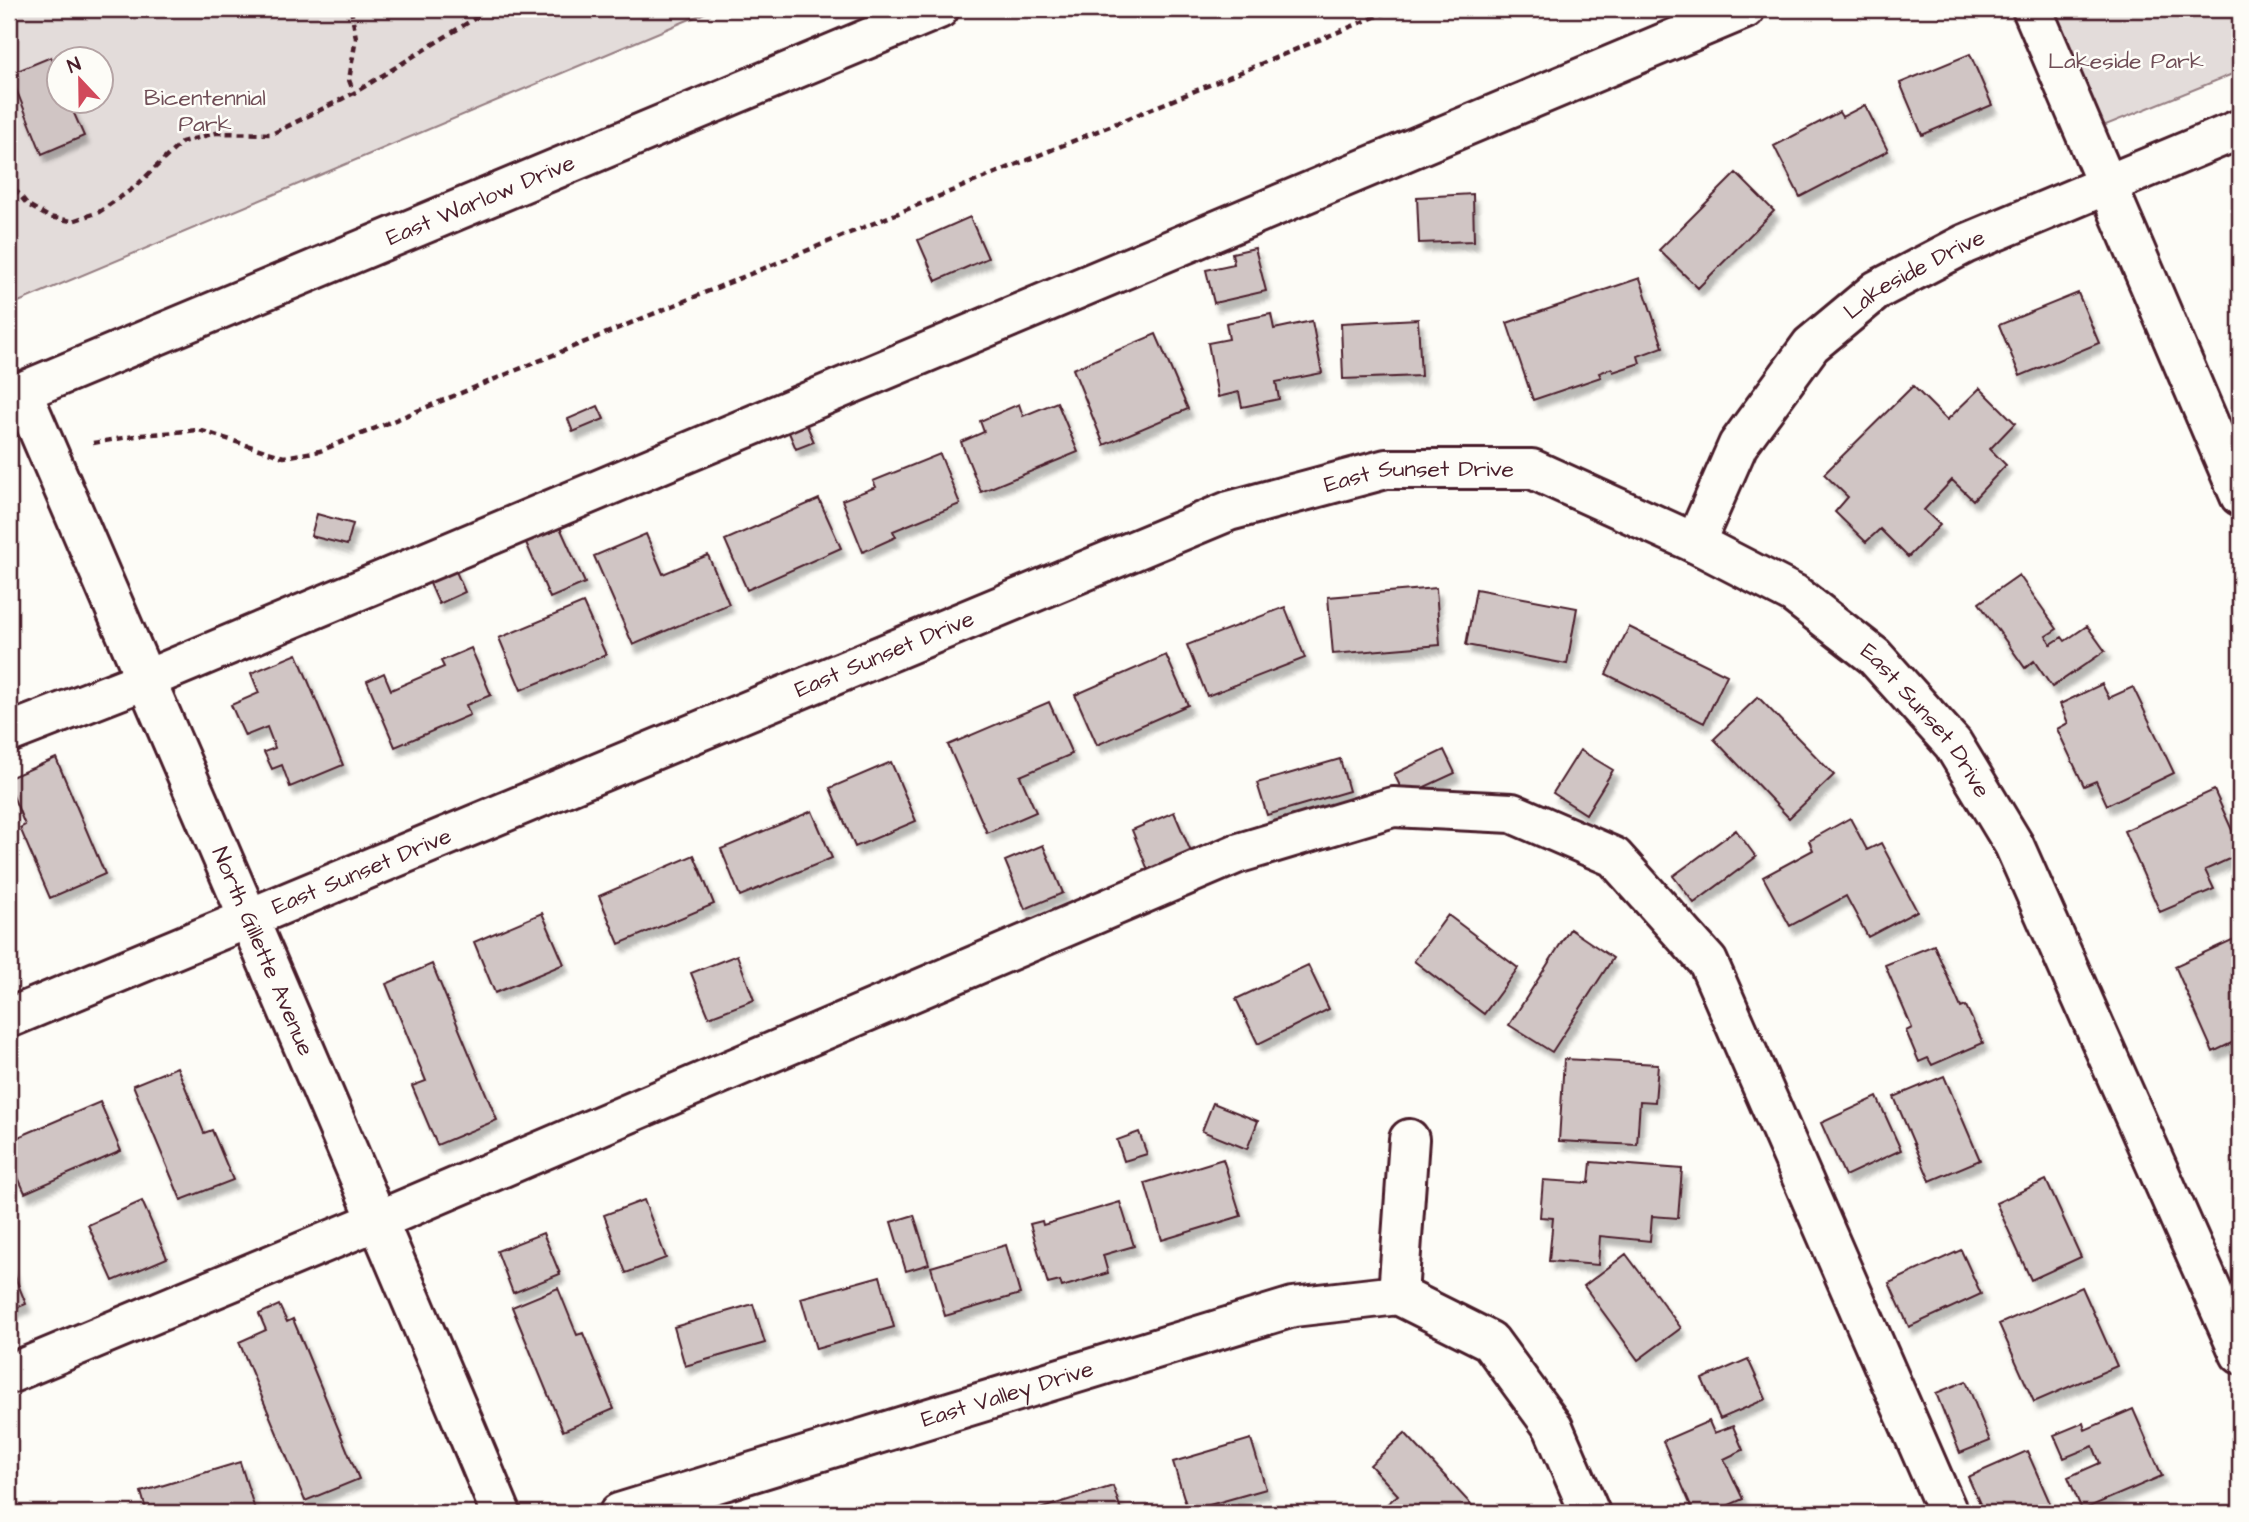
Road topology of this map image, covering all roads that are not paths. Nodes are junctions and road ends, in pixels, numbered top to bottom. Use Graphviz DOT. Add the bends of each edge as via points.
graph roads {
  1 [pos="939,9"];
  2 [pos="1745,9"];
  3 [pos="2032,9"];
  4 [pos="2240,129"];
  5 [pos="2106,185"];
  6 [pos="15,394"];
  7 [pos="2240,496"];
  8 [pos="1695,543"];
  9 [pos="145,680"];
  10 [pos="9,733"];
  11 [pos="248,918"];
  12 [pos="9,1018"];
  13 [pos="1409,1139"];
  14 [pos="379,1220"];
  15 [pos="2227,1289"];
  16 [pos="1398,1295"];
  17 [pos="2240,1354"];
  18 [pos="9,1374"];
  19 [pos="501,1513"];
  20 [pos="619,1513"];
  21 [pos="1590,1513"];
  22 [pos="1948,1513"];
  1 -- 6 [label="street, East Warlow Drive"];
  2 -- 9 [label="street"];
  3 -- 5 [label="street"];
  4 -- 5 [label="street, Lakeside Drive"];
  5 -- 7 [label="street"];
  5 -- 8 [label="street, Lakeside Drive" via="1965,244 1877,290 1811,345 1738,445"];
  6 -- 9 [label="street, North Gillette Avenue"];
  8 -- 11 [label="street, East Sunset Drive" via="1532,469 1386,469 1229,511"];
  8 -- 15 [label="street, East Sunset Drive" via="1794,594 1874,656 1953,744 2014,845"];
  9 -- 10 [label="street"];
  9 -- 11 [label="street, North Gillette Avenue"];
  11 -- 12 [label="street, East Sunset Drive"];
  11 -- 14 [label="street, North Gillette Avenue"];
  13 -- 16 [label="street"];
  14 -- 18 [label="street"];
  14 -- 19 [label="street, North Gillette Avenue"];
  14 -- 22 [label="street" via="1236,854 1393,807 1512,813 1614,857 1708,962"];
  15 -- 17 [label="street, East Sunset Drive"];
  16 -- 20 [label="street, East Valley Drive" via="1293,1307"];
  16 -- 21 [label="street" via="1490,1341 1553,1427"];
}
